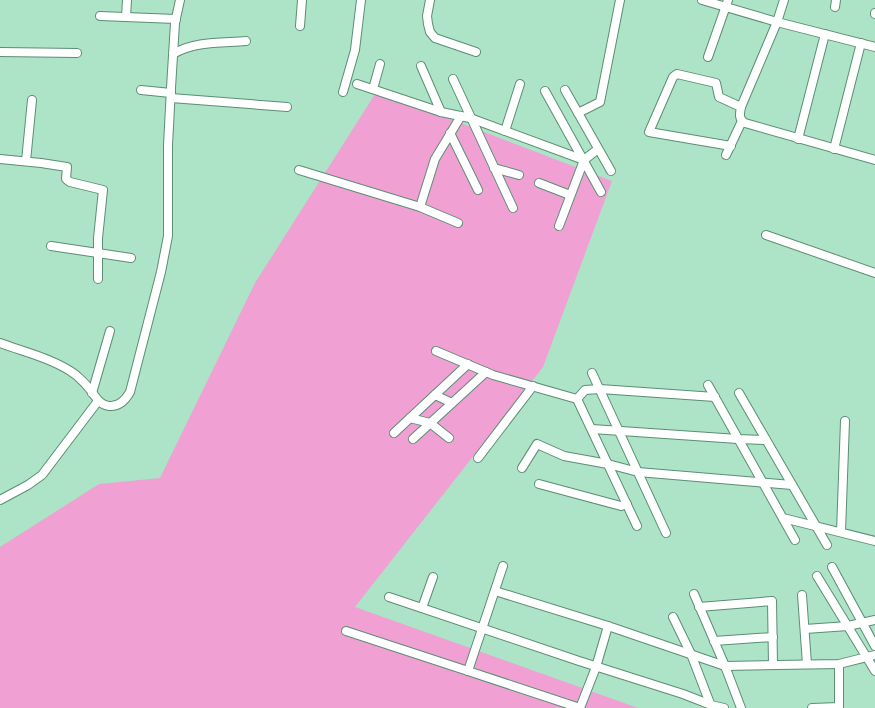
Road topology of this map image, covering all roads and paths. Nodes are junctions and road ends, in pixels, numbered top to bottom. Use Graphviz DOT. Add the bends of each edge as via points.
graph roads {
  1 [pos="127,0"];
  2 [pos="180,0"];
  3 [pos="302,0"];
  4 [pos="361,0"];
  5 [pos="430,0"];
  6 [pos="620,0"];
  7 [pos="702,0"];
  8 [pos="784,0"];
  9 [pos="727,4"];
  10 [pos="100,16"];
  11 [pos="126,17"];
  12 [pos="176,19"];
  13 [pos="777,22"];
  14 [pos="300,26"];
  15 [pos="825,34"];
  16 [pos="246,41"];
  17 [pos="861,43"];
  18 [pos="875,46"];
  19 [pos="0,52"];
  20 [pos="476,52"];
  21 [pos="76,53"];
  22 [pos="173,54"];
  23 [pos="708,57"];
  24 [pos="380,64"];
  25 [pos="421,66"];
  26 [pos="453,79"];
  27 [pos="357,84"];
  28 [pos="520,84"];
  29 [pos="373,89"];
  30 [pos="142,90"];
  31 [pos="564,90"];
  32 [pos="545,91"];
  33 [pos="343,92"];
  34 [pos="171,95"];
  35 [pos="32,100"];
  36 [pos="287,107"];
  37 [pos="741,107"];
  38 [pos="441,112"];
  39 [pos="578,113"];
  40 [pos="461,116"];
  41 [pos="470,118"];
  42 [pos="742,121"];
  43 [pos="505,131"];
  44 [pos="450,134"];
  45 [pos="798,139"];
  46 [pos="731,146"];
  47 [pos="598,149"];
  48 [pos="834,149"];
  49 [pos="726,155"];
  50 [pos="0,159"];
  51 [pos="584,160"];
  52 [pos="875,160"];
  53 [pos="26,161"];
  54 [pos="494,168"];
  55 [pos="299,170"];
  56 [pos="611,171"];
  57 [pos="519,176"];
  58 [pos="539,183"];
  59 [pos="478,190"];
  60 [pos="601,192"];
  61 [pos="570,195"];
  62 [pos="420,207"];
  63 [pos="513,208"];
  64 [pos="458,223"];
  65 [pos="559,226"];
  66 [pos="766,235"];
  67 [pos="51,246"];
  68 [pos="98,253"];
  69 [pos="131,258"];
  70 [pos="875,273"];
  71 [pos="98,279"];
  72 [pos="110,331"];
  73 [pos="0,343"];
  74 [pos="436,351"];
  75 [pos="468,364"];
  76 [pos="486,372"];
  77 [pos="592,373"];
  78 [pos="708,385"];
  79 [pos="533,386"];
  80 [pos="600,389"];
  81 [pos="92,393"];
  82 [pos="739,393"];
  83 [pos="435,395"];
  84 [pos="715,397"];
  85 [pos="577,399"];
  86 [pos="98,401"];
  87 [pos="452,403"];
  88 [pos="410,418"];
  89 [pos="845,421"];
  90 [pos="430,423"];
  91 [pos="592,429"];
  92 [pos="619,431"];
  93 [pos="394,433"];
  94 [pos="449,438"];
  95 [pos="413,439"];
  96 [pos="738,439"];
  97 [pos="766,440"];
  98 [pos="478,458"];
  99 [pos="608,464"];
  100 [pos="522,468"];
  101 [pos="638,472"];
  102 [pos="763,482"];
  103 [pos="539,484"];
  104 [pos="792,485"];
  105 [pos="0,500"];
  106 [pos="626,504"];
  107 [pos="783,518"];
  108 [pos="637,526"];
  109 [pos="816,526"];
  110 [pos="841,532"];
  111 [pos="666,533"];
  112 [pos="795,540"];
  113 [pos="875,540"];
  114 [pos="827,545"];
  115 [pos="503,566"];
  116 [pos="832,567"];
  117 [pos="817,576"];
  118 [pos="432,577"];
  119 [pos="495,591"];
  120 [pos="694,594"];
  121 [pos="802,595"];
  122 [pos="389,597"];
  123 [pos="699,607"];
  124 [pos="422,608"];
  125 [pos="673,616"];
  126 [pos="875,620"];
  127 [pos="862,622"];
  128 [pos="608,626"];
  129 [pos="848,626"];
  130 [pos="482,628"];
  131 [pos="805,629"];
  132 [pos="346,631"];
  133 [pos="773,637"];
  134 [pos="714,641"];
  135 [pos="875,646"];
  136 [pos="691,654"];
  137 [pos="871,656"];
  138 [pos="807,664"];
  139 [pos="839,664"];
  140 [pos="774,665"];
  141 [pos="725,666"];
  142 [pos="596,667"];
  143 [pos="468,671"];
  144 [pos="875,671"];
  145 [pos="711,706"];
  146 [pos="581,708"];
  147 [pos="724,708"];
  148 [pos="741,708"];
  149 [pos="812,708"];
  150 [pos="839,708"];
  1 -- 11 [label="street"];
  2 -- 12 [label="street"];
  3 -- 14 [label="street"];
  4 -- 33 [label="street" via="355,50"];
  5 -- 20 [label="street" via="426,16 434,38"];
  6 -- 39 [label="street" via="600,102"];
  7 -- 9 [label="street"];
  8 -- 13 [label="street"];
  9 -- 13 [label="street"];
  9 -- 23 [label="street"];
  10 -- 11 [label="street"];
  11 -- 12 [label="street"];
  12 -- 22 [label="street"];
  13 -- 15 [label="street"];
  13 -- 37 [label="street"];
  15 -- 17 [label="street"];
  15 -- 45 [label="street"];
  16 -- 22 [label="street" via="198,45"];
  17 -- 18 [label="street"];
  17 -- 48 [label="street"];
  19 -- 21 [label="street"];
  22 -- 34 [label="street"];
  24 -- 29 [label="street"];
  25 -- 38 [label="street"];
  26 -- 41 [label="street"];
  27 -- 29 [label="street"];
  28 -- 43 [label="street"];
  29 -- 38 [label="street"];
  30 -- 34 [label="street"];
  31 -- 39 [label="street"];
  32 -- 51 [label="street"];
  34 -- 36 [label="street"];
  34 -- 86 [label="street" via="168,236 161,272 130,392 117,405 109,406"];
  35 -- 53 [label="street"];
  37 -- 42 [label="street"];
  37 -- 46 [label="street" via="718,97 716,83 677,74 649,132"];
  38 -- 40 [label="street"];
  39 -- 47 [label="street"];
  40 -- 41 [label="street"];
  40 -- 44 [label="street"];
  41 -- 43 [label="street"];
  41 -- 54 [label="street"];
  42 -- 45 [label="street"];
  42 -- 46 [label="street"];
  43 -- 51 [label="street"];
  44 -- 59 [label="street"];
  44 -- 62 [label="street" via="436,158"];
  45 -- 48 [label="street"];
  46 -- 49 [label="street"];
  47 -- 51 [label="street"];
  47 -- 56 [label="street"];
  48 -- 52 [label="street"];
  50 -- 53 [label="street"];
  51 -- 60 [label="street"];
  51 -- 61 [label="street"];
  53 -- 68 [label="street" via="67,167 66,179 70,182 103,190"];
  54 -- 57 [label="street"];
  54 -- 63 [label="street"];
  55 -- 62 [label="street"];
  58 -- 61 [label="street"];
  61 -- 65 [label="street"];
  62 -- 64 [label="street"];
  66 -- 70 [label="street"];
  67 -- 68 [label="street"];
  68 -- 69 [label="street"];
  68 -- 71 [label="street"];
  72 -- 81 [label="street"];
  73 -- 81 [label="street" via="46,359 74,374"];
  74 -- 75 [label="street"];
  75 -- 76 [label="street"];
  75 -- 83 [label="street"];
  76 -- 79 [label="street"];
  76 -- 87 [label="street"];
  77 -- 80 [label="street"];
  78 -- 84 [label="street"];
  79 -- 85 [label="street"];
  79 -- 98 [label="street"];
  80 -- 84 [label="street"];
  80 -- 85 [label="street" via="585,390"];
  80 -- 92 [label="street"];
  81 -- 86 [label="street"];
  82 -- 97 [label="street"];
  83 -- 87 [label="street"];
  83 -- 88 [label="street"];
  84 -- 96 [label="street"];
  85 -- 91 [label="street"];
  86 -- 105 [label="street" via="42,475"];
  87 -- 90 [label="street"];
  88 -- 90 [label="street"];
  88 -- 93 [label="street"];
  89 -- 110 [label="street"];
  90 -- 94 [label="street"];
  90 -- 95 [label="street"];
  91 -- 92 [label="street"];
  91 -- 99 [label="street"];
  92 -- 96 [label="street"];
  92 -- 101 [label="street"];
  96 -- 97 [label="street"];
  96 -- 102 [label="street"];
  97 -- 104 [label="street"];
  99 -- 100 [label="street" via="564,456 537,444"];
  99 -- 101 [label="street"];
  99 -- 106 [label="street"];
  101 -- 102 [label="street"];
  101 -- 111 [label="street"];
  102 -- 104 [label="street"];
  102 -- 107 [label="street"];
  103 -- 106 [label="street" via="620,506"];
  104 -- 109 [label="street"];
  106 -- 108 [label="street"];
  107 -- 109 [label="street"];
  107 -- 112 [label="street"];
  109 -- 110 [label="street"];
  109 -- 114 [label="street"];
  110 -- 113 [label="street"];
  115 -- 119 [label="street"];
  116 -- 127 [label="street"];
  117 -- 129 [label="street"];
  118 -- 124 [label="street"];
  119 -- 128 [label="street"];
  119 -- 130 [label="street"];
  120 -- 123 [label="street"];
  121 -- 131 [label="street"];
  122 -- 124 [label="street"];
  123 -- 133 [label="street" via="772,601"];
  123 -- 134 [label="street"];
  124 -- 130 [label="street"];
  125 -- 136 [label="street"];
  126 -- 127 [label="street"];
  127 -- 129 [label="street"];
  127 -- 135 [label="street"];
  128 -- 136 [label="street"];
  128 -- 142 [label="street"];
  129 -- 131 [label="street"];
  129 -- 137 [label="street"];
  130 -- 142 [label="street"];
  130 -- 143 [label="street"];
  131 -- 138 [label="street"];
  132 -- 143 [label="street"];
  133 -- 134 [label="street"];
  133 -- 140 [label="street"];
  134 -- 141 [label="street"];
  136 -- 141 [label="street"];
  136 -- 145 [label="street"];
  137 -- 139 [label="street"];
  137 -- 144 [label="street"];
  138 -- 139 [label="street"];
  138 -- 140 [label="street"];
  139 -- 150 [label="street"];
  140 -- 141 [label="street"];
  141 -- 148 [label="street"];
  142 -- 145 [label="street"];
  142 -- 146 [label="street"];
  143 -- 146 [label="street"];
  145 -- 147 [label="street"];
  149 -- 150 [label="street"];
}
